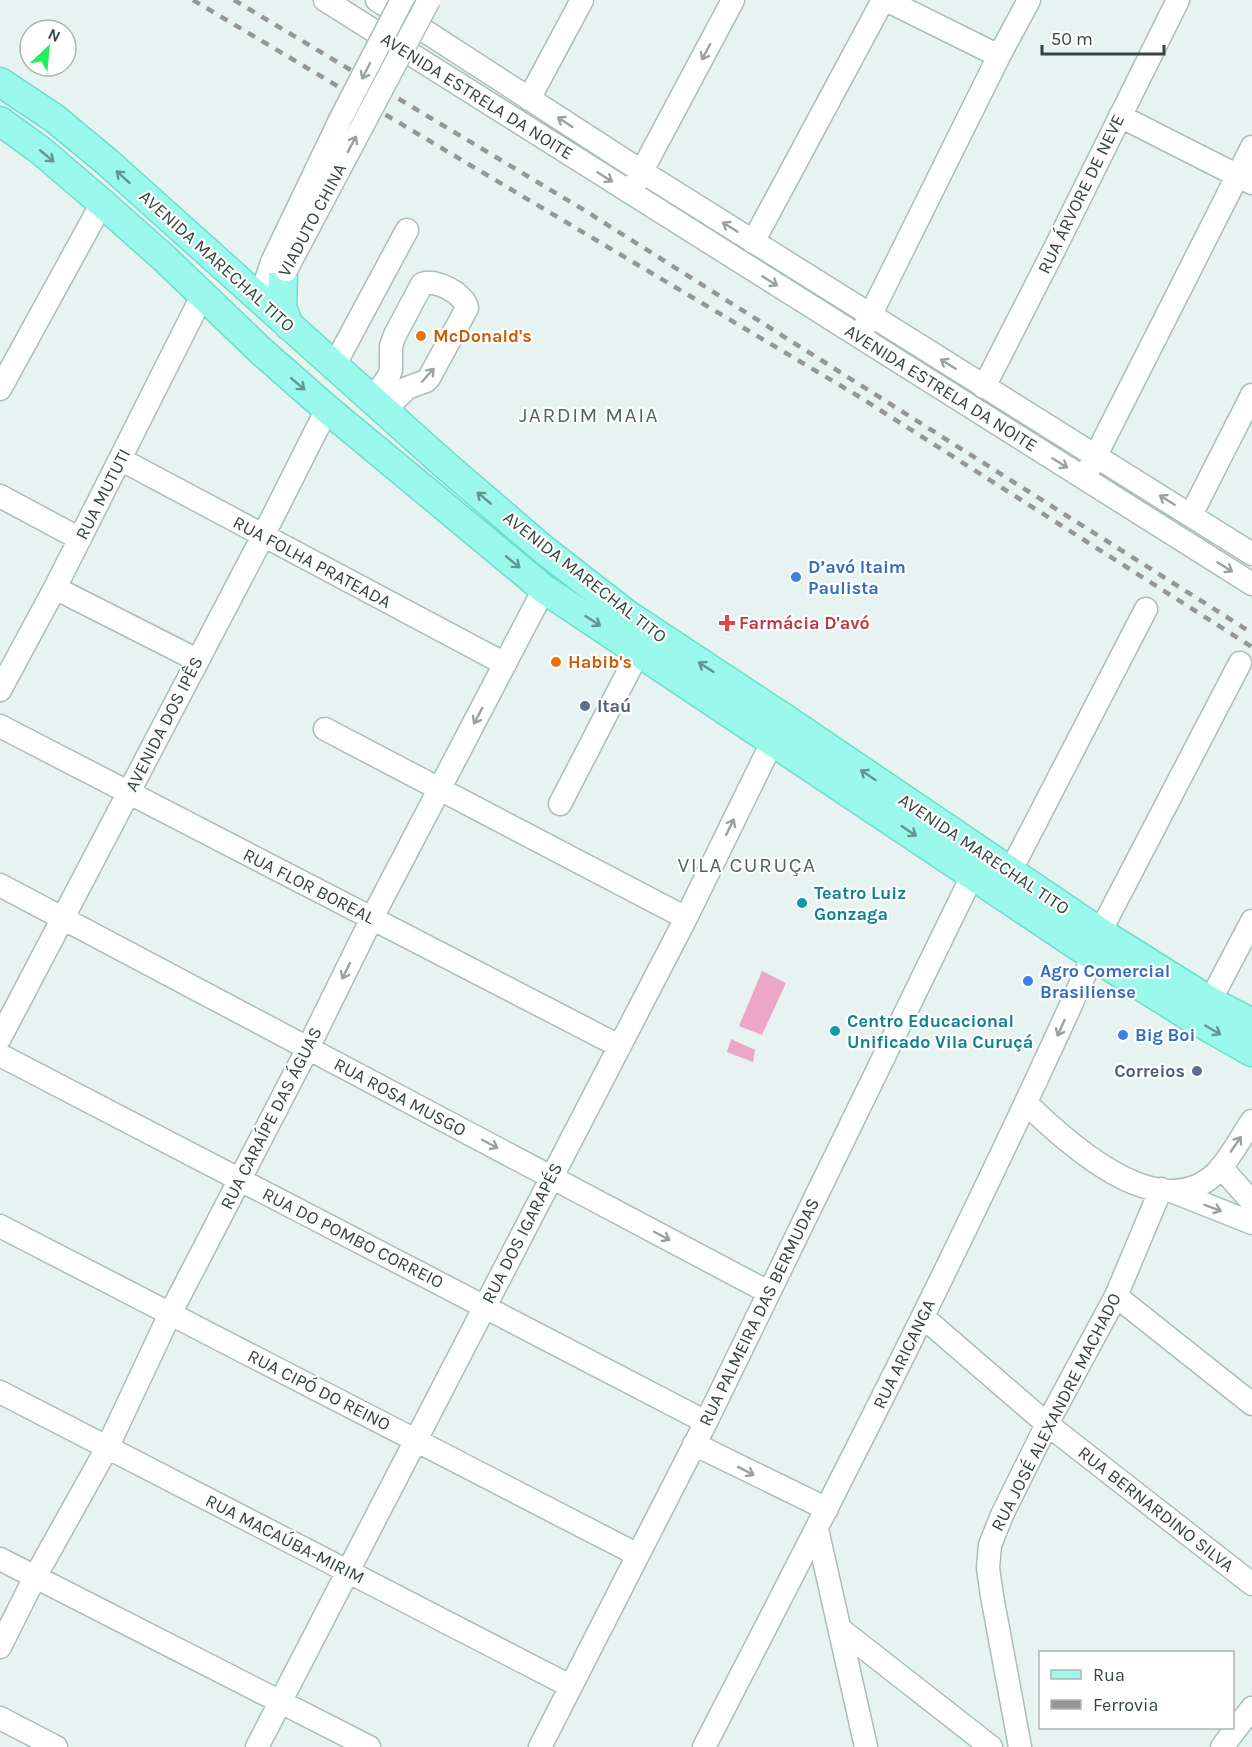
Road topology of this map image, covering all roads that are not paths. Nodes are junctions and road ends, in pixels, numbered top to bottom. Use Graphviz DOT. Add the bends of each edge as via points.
graph roads {
  1 [pos="325,0"];
  2 [pos="377,0"];
  3 [pos="402,0"];
  4 [pos="429,0"];
  5 [pos="582,0"];
  6 [pos="733,0"];
  7 [pos="884,0"];
  8 [pos="1029,0"];
  9 [pos="1178,0"];
  10 [pos="999,56"];
  11 [pos="0,82"];
  12 [pos="529,99"];
  13 [pos="1120,116"];
  14 [pos="0,121"];
  15 [pos="1252,147"];
  16 [pos="641,171"];
  17 [pos="1244,179"];
  18 [pos="630,193"];
  19 [pos="102,203"];
  20 [pos="407,230"];
  21 [pos="753,242"];
  22 [pos="164,258"];
  23 [pos="277,269"];
  24 [pos="229,272"];
  25 [pos="202,296"];
  26 [pos="260,299"];
  27 [pos="870,315"];
  28 [pos="289,326"];
  29 [pos="859,337"];
  30 [pos="261,351"];
  31 [pos="334,366"];
  32 [pos="984,387"];
  33 [pos="0,389"];
  34 [pos="1252,395"];
  35 [pos="378,405"];
  36 [pos="327,409"];
  37 [pos="1096,457"];
  38 [pos="120,459"];
  39 [pos="1084,478"];
  40 [pos="0,496"];
  41 [pos="1191,515"];
  42 [pos="263,536"];
  43 [pos="80,539"];
  44 [pos="1252,554"];
  45 [pos="1252,584"];
  46 [pos="55,588"];
  47 [pos="544,589"];
  48 [pos="600,594"];
  49 [pos="1146,609"];
  50 [pos="639,651"];
  51 [pos="197,660"];
  52 [pos="1240,663"];
  53 [pos="505,664"];
  54 [pos="0,690"];
  55 [pos="0,726"];
  56 [pos="325,729"];
  57 [pos="778,729"];
  58 [pos="440,789"];
  59 [pos="128,792"];
  60 [pos="560,804"];
  61 [pos="1010,872"];
  62 [pos="973,874"];
  63 [pos="0,885"];
  64 [pos="62,918"];
  65 [pos="372,918"];
  66 [pos="686,918"];
  67 [pos="1252,921"];
  68 [pos="1096,944"];
  69 [pos="1210,1001"];
  70 [pos="1252,1023"];
  71 [pos="0,1038"];
  72 [pos="619,1046"];
  73 [pos="308,1048"];
  74 [pos="1252,1052"];
  75 [pos="0,1055"];
  76 [pos="1027,1104"];
  77 [pos="1252,1121"];
  78 [pos="1221,1167"];
  79 [pos="551,1177"];
  80 [pos="240,1180"];
  81 [pos="1167,1191"];
  82 [pos="1252,1202"];
  83 [pos="1252,1222"];
  84 [pos="0,1226"];
  85 [pos="768,1292"];
  86 [pos="1116,1296"];
  87 [pos="484,1307"];
  88 [pos="170,1314"];
  89 [pos="922,1317"];
  90 [pos="0,1392"];
  91 [pos="1252,1404"];
  92 [pos="706,1422"];
  93 [pos="1047,1425"];
  94 [pos="416,1440"];
  95 [pos="694,1444"];
  96 [pos="107,1448"];
  97 [pos="827,1509"];
  98 [pos="817,1529"];
  99 [pos="638,1555"];
  100 [pos="0,1559"];
  101 [pos="347,1571"];
  102 [pos="35,1577"];
  103 [pos="1252,1584"];
  104 [pos="840,1629"];
  105 [pos="0,1647"];
  106 [pos="570,1686"];
  107 [pos="280,1702"];
  108 [pos="1252,1708"];
  109 [pos="0,1718"];
  110 [pos="57,1747"];
  111 [pos="258,1747"];
  112 [pos="369,1747"];
  113 [pos="540,1747"];
  114 [pos="704,1747"];
  115 [pos="866,1747"];
  116 [pos="991,1747"];
  117 [pos="1020,1747"];
  118 [pos="1222,1747"];
  1 -- 18 [label="street, AVENIDA ESTRELA DA NOITE, one-way"];
  2 -- 12 [label="street, AVENIDA ESTRELA DA NOITE"];
  3 -- 23 [label="street, VIADUTO CHINA, one-way, bridge" via="342,116"];
  23 -- 4 [label="street, VIADUTO CHINA, one-way, bridge"];
  5 -- 12 [label="street"];
  6 -- 16 [label="street, one-way"];
  7 -- 10 [label="street"];
  7 -- 21 [label="street"];
  8 -- 10 [label="street"];
  9 -- 13 [label="street, RUA ÁRVORE DE NEVE"];
  10 -- 27 [label="street"];
  24 -- 11 [label="main road, AVENIDA MARECHAL TITO, one-way" via="89,147"];
  16 -- 12 [label="street, AVENIDA ESTRELA DA NOITE, one-way"];
  13 -- 17 [label="street"];
  13 -- 32 [label="street, RUA ÁRVORE DE NEVE"];
  14 -- 19 [label="main road, AVENIDA MARECHAL TITO, one-way"];
  15 -- 17 [label="street"];
  16 -- 18 [label="street"];
  21 -- 16 [label="street, AVENIDA ESTRELA DA NOITE, one-way"];
  17 -- 37 [label="street"];
  18 -- 29 [label="street, AVENIDA ESTRELA DA NOITE, one-way"];
  19 -- 22 [label="main road, AVENIDA MARECHAL TITO"];
  19 -- 33 [label="street"];
  20 -- 31 [label="street"];
  21 -- 27 [label="street, AVENIDA ESTRELA DA NOITE"];
  22 -- 25 [label="main road, AVENIDA MARECHAL TITO"];
  22 -- 26 [label="main road" via="222,292"];
  23 -- 24 [label="main road" via="251,274"];
  23 -- 26 [label="street, VIADUTO CHINA"];
  23 -- 28 [label="main road"];
  24 -- 26 [label="main road, AVENIDA MARECHAL TITO"];
  25 -- 30 [label="main road, AVENIDA MARECHAL TITO"];
  25 -- 38 [label="street, RUA MUTUTI"];
  26 -- 28 [label="main road, AVENIDA MARECHAL TITO"];
  26 -- 30 [label="main road" via="256,326"];
  27 -- 29 [label="street"];
  32 -- 27 [label="street, AVENIDA ESTRELA DA NOITE, one-way"];
  28 -- 31 [label="main road, AVENIDA MARECHAL TITO"];
  29 -- 39 [label="street, AVENIDA ESTRELA DA NOITE, one-way"];
  30 -- 36 [label="main road, AVENIDA MARECHAL TITO, one-way"];
  31 -- 35 [label="main road, AVENIDA MARECHAL TITO"];
  32 -- 37 [label="street, AVENIDA ESTRELA DA NOITE"];
  34 -- 41 [label="street"];
  35 -- 35 [label="street, one-way" via="429,378 466,308 463,298 439,283 422,284 395,335 391,346 392,369"];
  48 -- 35 [label="main road, AVENIDA MARECHAL TITO, one-way"];
  36 -- 42 [label="street, AVENIDA DOS IPÊS"];
  36 -- 47 [label="main road, AVENIDA MARECHAL TITO, one-way"];
  37 -- 39 [label="street"];
  41 -- 37 [label="street, AVENIDA ESTRELA DA NOITE, one-way"];
  38 -- 42 [label="street, RUA FOLHA PRATEADA"];
  38 -- 43 [label="street, RUA MUTUTI"];
  39 -- 45 [label="street, AVENIDA ESTRELA DA NOITE, one-way"];
  40 -- 43 [label="street"];
  41 -- 44 [label="street, AVENIDA ESTRELA DA NOITE"];
  42 -- 51 [label="street, AVENIDA DOS IPÊS"];
  42 -- 53 [label="street, RUA FOLHA PRATEADA"];
  43 -- 46 [label="street, RUA MUTUTI"];
  46 -- 51 [label="street"];
  46 -- 54 [label="street, RUA MUTUTI"];
  47 -- 48 [label="main road"];
  47 -- 50 [label="main road, AVENIDA MARECHAL TITO, one-way"];
  47 -- 53 [label="street, RUA CARAÍPE DAS ÁGUAS"];
  57 -- 48 [label="main road, AVENIDA MARECHAL TITO, one-way"];
  49 -- 61 [label="street"];
  50 -- 57 [label="main road, AVENIDA MARECHAL TITO"];
  50 -- 60 [label="street"];
  51 -- 59 [label="street, AVENIDA DOS IPÊS"];
  52 -- 68 [label="street, RUA ARICANGA"];
  53 -- 58 [label="street, RUA CARAÍPE DAS ÁGUAS, one-way"];
  55 -- 59 [label="street, RUA FLOR BOREAL"];
  56 -- 58 [label="street"];
  61 -- 57 [label="main road, AVENIDA MARECHAL TITO, one-way"];
  57 -- 62 [label="main road, AVENIDA MARECHAL TITO, one-way"];
  66 -- 57 [label="street, RUA DOS IGARAPÉS, one-way"];
  58 -- 65 [label="street, RUA CARAÍPE DAS ÁGUAS"];
  58 -- 66 [label="street"];
  59 -- 64 [label="street, AVENIDA DOS IPÊS"];
  59 -- 65 [label="street, RUA FLOR BOREAL"];
  61 -- 68 [label="main road, AVENIDA MARECHAL TITO"];
  62 -- 68 [label="main road, AVENIDA MARECHAL TITO"];
  62 -- 85 [label="street, RUA PALMEIRA DAS BERMUDAS"];
  63 -- 64 [label="street, RUA ROSA MUSGO"];
  64 -- 71 [label="street, AVENIDA DOS IPÊS"];
  64 -- 73 [label="street, RUA ROSA MUSGO"];
  65 -- 72 [label="street, RUA FLOR BOREAL"];
  65 -- 73 [label="street, RUA CARAÍPE DAS ÁGUAS, one-way"];
  66 -- 72 [label="street, RUA DOS IGARAPÉS"];
  67 -- 69 [label="street"];
  68 -- 69 [label="main road, AVENIDA MARECHAL TITO"];
  68 -- 74 [label="main road, AVENIDA MARECHAL TITO, one-way" via="1192,1018"];
  68 -- 76 [label="street, RUA ARICANGA, one-way"];
  69 -- 70 [label="main road, AVENIDA MARECHAL TITO"];
  72 -- 79 [label="street, RUA DOS IGARAPÉS"];
  73 -- 79 [label="street, RUA ROSA MUSGO, one-way"];
  73 -- 80 [label="street, RUA CARAÍPE DAS ÁGUAS"];
  75 -- 80 [label="street, RUA DO POMBO CORREIO"];
  76 -- 81 [label="street" via="1083,1154 1134,1183"];
  76 -- 89 [label="street, RUA ARICANGA"];
  78 -- 77 [label="street, one-way"];
  78 -- 81 [label="street" via="1190,1189"];
  78 -- 82 [label="street"];
  79 -- 85 [label="street, RUA ROSA MUSGO, one-way"];
  79 -- 87 [label="street, RUA DOS IGARAPÉS"];
  80 -- 87 [label="street, RUA DO POMBO CORREIO"];
  80 -- 88 [label="street, RUA CARAÍPE DAS ÁGUAS"];
  81 -- 83 [label="street, one-way"];
  81 -- 86 [label="street, RUA JOSÉ ALEXANDRE MACHADO"];
  84 -- 88 [label="street, RUA CIPÓ DO REINO"];
  85 -- 92 [label="street, RUA PALMEIRA DAS BERMUDAS"];
  86 -- 91 [label="street"];
  86 -- 93 [label="street, RUA JOSÉ ALEXANDRE MACHADO"];
  87 -- 92 [label="street, RUA DO POMBO CORREIO"];
  87 -- 94 [label="street, RUA DOS IGARAPÉS"];
  88 -- 94 [label="street, RUA CIPÓ DO REINO"];
  88 -- 96 [label="street, RUA CARAÍPE DAS ÁGUAS"];
  89 -- 93 [label="street, RUA BERNARDINO SILVA"];
  89 -- 97 [label="street, RUA ARICANGA"];
  90 -- 96 [label="street, RUA MACAÚBA-MIRIM"];
  92 -- 95 [label="street, RUA PALMEIRA DAS BERMUDAS"];
  93 -- 103 [label="street, RUA BERNARDINO SILVA"];
  93 -- 117 [label="street, RUA JOSÉ ALEXANDRE MACHADO" via="1002,1515 990,1545 988,1568"];
  94 -- 99 [label="street, RUA CIPÓ DO REINO"];
  94 -- 101 [label="street, RUA DOS IGARAPÉS"];
  95 -- 97 [label="street, one-way"];
  95 -- 99 [label="street, RUA PALMEIRA DAS BERMUDAS"];
  96 -- 101 [label="street, RUA MACAÚBA-MIRIM"];
  96 -- 102 [label="street, RUA CARAÍPE DAS ÁGUAS"];
  97 -- 98 [label="street, RUA ARICANGA"];
  98 -- 104 [label="street"];
  98 -- 114 [label="street, RUA ARICANGA"];
  99 -- 106 [label="street, RUA PALMEIRA DAS BERMUDAS"];
  100 -- 102 [label="street"];
  101 -- 106 [label="street, RUA MACAÚBA-MIRIM"];
  101 -- 107 [label="street, RUA DOS IGARAPÉS"];
  102 -- 105 [label="street, RUA CARAÍPE DAS ÁGUAS"];
  102 -- 107 [label="street"];
  104 -- 115 [label="street"];
  104 -- 116 [label="street"];
  106 -- 113 [label="street, RUA PALMEIRA DAS BERMUDAS"];
  107 -- 111 [label="street, RUA DOS IGARAPÉS"];
  107 -- 112 [label="street"];
  108 -- 118 [label="street"];
  109 -- 110 [label="street"];
}
